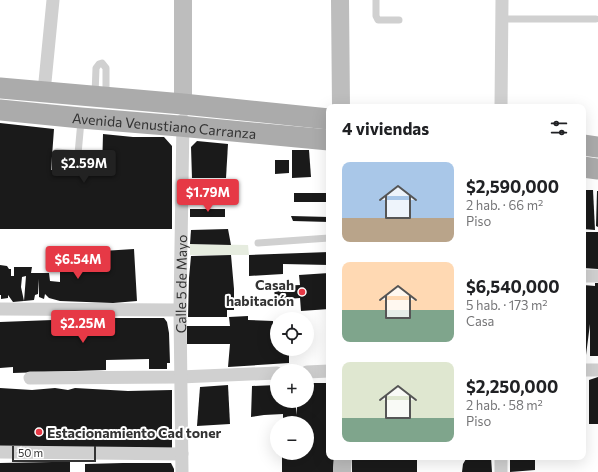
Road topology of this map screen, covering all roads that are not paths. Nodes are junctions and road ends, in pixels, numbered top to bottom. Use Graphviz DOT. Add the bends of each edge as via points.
graph roads {
  1 [pos="53,0"];
  2 [pos="183,0"];
  3 [pos="340,0"];
  4 [pos="376,0"];
  5 [pos="502,0"];
  6 [pos="502,19"];
  7 [pos="596,19"];
  8 [pos="399,20"];
  9 [pos="0,88"];
  10 [pos="44,92"];
  11 [pos="183,104"];
  12 [pos="341,104"];
  13 [pos="501,104"];
  14 [pos="0,110"];
  15 [pos="81,118"];
  16 [pos="326,119"];
  17 [pos="183,126"];
  18 [pos="326,140"];
  19 [pos="586,145"];
  20 [pos="598,147"];
  21 [pos="57,152"];
  22 [pos="78,154"];
  23 [pos="95,154"];
  24 [pos="586,167"];
  25 [pos="598,169"];
  26 [pos="326,238"];
  27 [pos="258,243"];
  28 [pos="586,276"];
  29 [pos="598,276"];
  30 [pos="0,309"];
  31 [pos="180,310"];
  32 [pos="586,370"];
  33 [pos="598,370"];
  34 [pos="326,371"];
  35 [pos="314,372"];
  36 [pos="270,373"];
  37 [pos="180,377"];
  38 [pos="30,378"];
  39 [pos="0,452"];
  40 [pos="182,454"];
  41 [pos="342,460"];
  42 [pos="501,460"];
  43 [pos="182,472"];
  44 [pos="342,472"];
  45 [pos="501,472"];
  1 -- 10 [label="street"];
  2 -- 11 [label="street, Calle 5 de Mayo"];
  3 -- 12 [label="street"];
  4 -- 8 [label="lane" via="378,20"];
  5 -- 6 [label="street"];
  6 -- 7 [label="lane"];
  6 -- 13 [label="street"];
  9 -- 10 [label="main road, Avenida Venustiano Carranza"];
  10 -- 11 [label="main road, Avenida Venustiano Carranza"];
  11 -- 16 [label="main road, Avenida Venustiano Carranza"];
  11 -- 17 [label="street, Calle 5 de Mayo"];
  14 -- 15 [label="main road, Avenida Venustiano Carranza"];
  15 -- 17 [label="main road, Avenida Venustiano Carranza"];
  15 -- 22 [label="lane"];
  17 -- 18 [label="main road, Avenida Venustiano Carranza"];
  17 -- 31 [label="street, Calle 5 de Mayo"];
  19 -- 20 [label="main road"];
  21 -- 22 [label="lane"];
  22 -- 23 [label="lane"];
  24 -- 25 [label="main road"];
  26 -- 27 [label="lane"];
  28 -- 29 [label="street"];
  30 -- 31 [label="street"];
  31 -- 37 [label="street, Calle 5 de Mayo"];
  32 -- 33 [label="street"];
  34 -- 35 [label="street"];
  36 -- 37 [label="street"];
  37 -- 38 [label="street"];
  37 -- 40 [label="street, Calle 5 de Mayo"];
  39 -- 40 [label="street"];
  40 -- 43 [label="street, Calle 5 de Mayo"];
  41 -- 44 [label="street"];
  42 -- 45 [label="street"];
}
